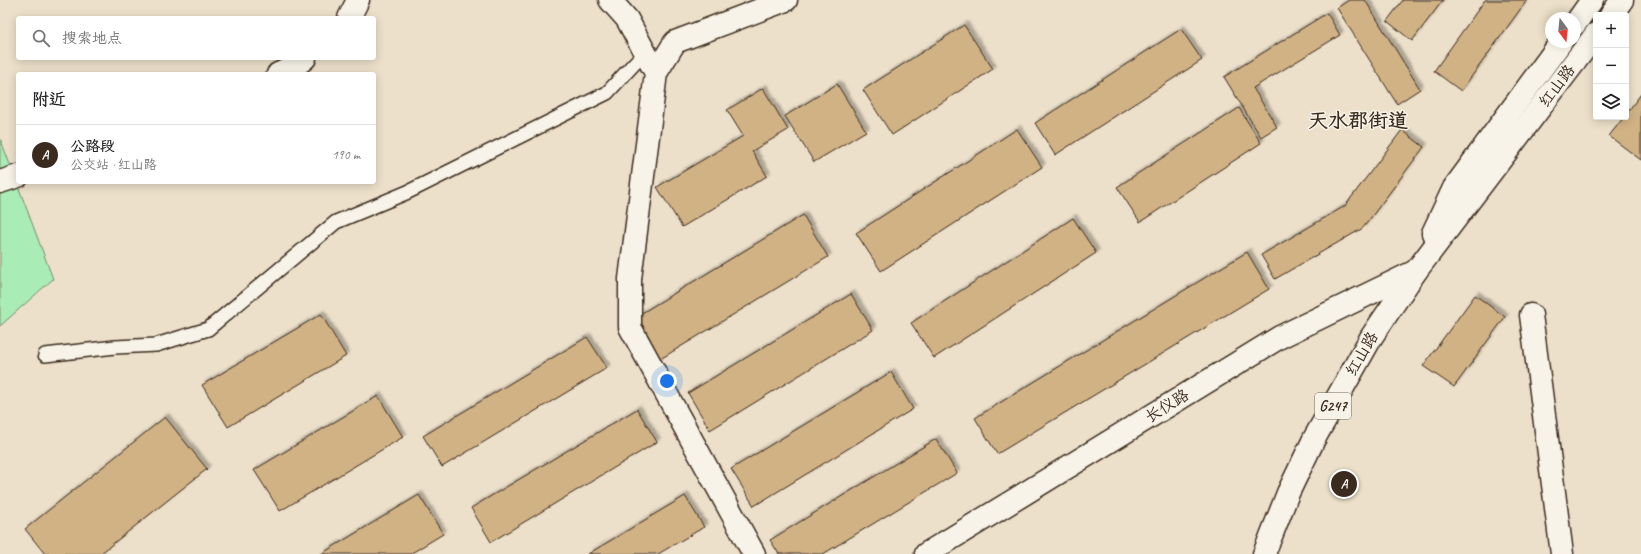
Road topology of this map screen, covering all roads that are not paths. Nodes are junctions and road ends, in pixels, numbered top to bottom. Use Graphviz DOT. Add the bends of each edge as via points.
graph roads {
  1 [pos="358,0"];
  2 [pos="610,0"];
  3 [pos="786,0"];
  4 [pos="1592,0"];
  5 [pos="1622,0"];
  6 [pos="1613,12"];
  7 [pos="350,16"];
  8 [pos="1581,16"];
  9 [pos="1593,38"];
  10 [pos="1558,48"];
  11 [pos="645,52"];
  12 [pos="303,60"];
  13 [pos="283,72"];
  14 [pos="656,73"];
  15 [pos="16,177"];
  16 [pos="0,182"];
  17 [pos="1416,270"];
  18 [pos="1531,315"];
  19 [pos="45,355"];
  20 [pos="1266,553"];
  21 [pos="754,554"];
  22 [pos="926,554"];
  23 [pos="1562,554"];
  1 -- 7 [label="main road"];
  2 -- 11 [label="main road" via="627,18"];
  3 -- 14 [label="main road" via="675,42"];
  4 -- 8 [label="main road"];
  5 -- 6 [label="main road"];
  9 -- 17 [label="main road, 红山路 / G247"];
  10 -- 17 [label="main road, 红山路 / G247" via="1454,188"];
  11 -- 14 [label="main road"];
  11 -- 19 [label="lane" via="606,93 408,192 336,222 208,329 156,345"];
  12 -- 13 [label="main road"];
  14 -- 21 [label="main road" via="630,279 630,327"];
  15 -- 16 [label="main road"];
  17 -- 20 [label="main road, 红山路 / G247" via="1372,336 1314,439 1288,493"];
  17 -- 22 [label="main road, 长仪路" via="1280,337"];
  18 -- 23 [label="main road"];
}
